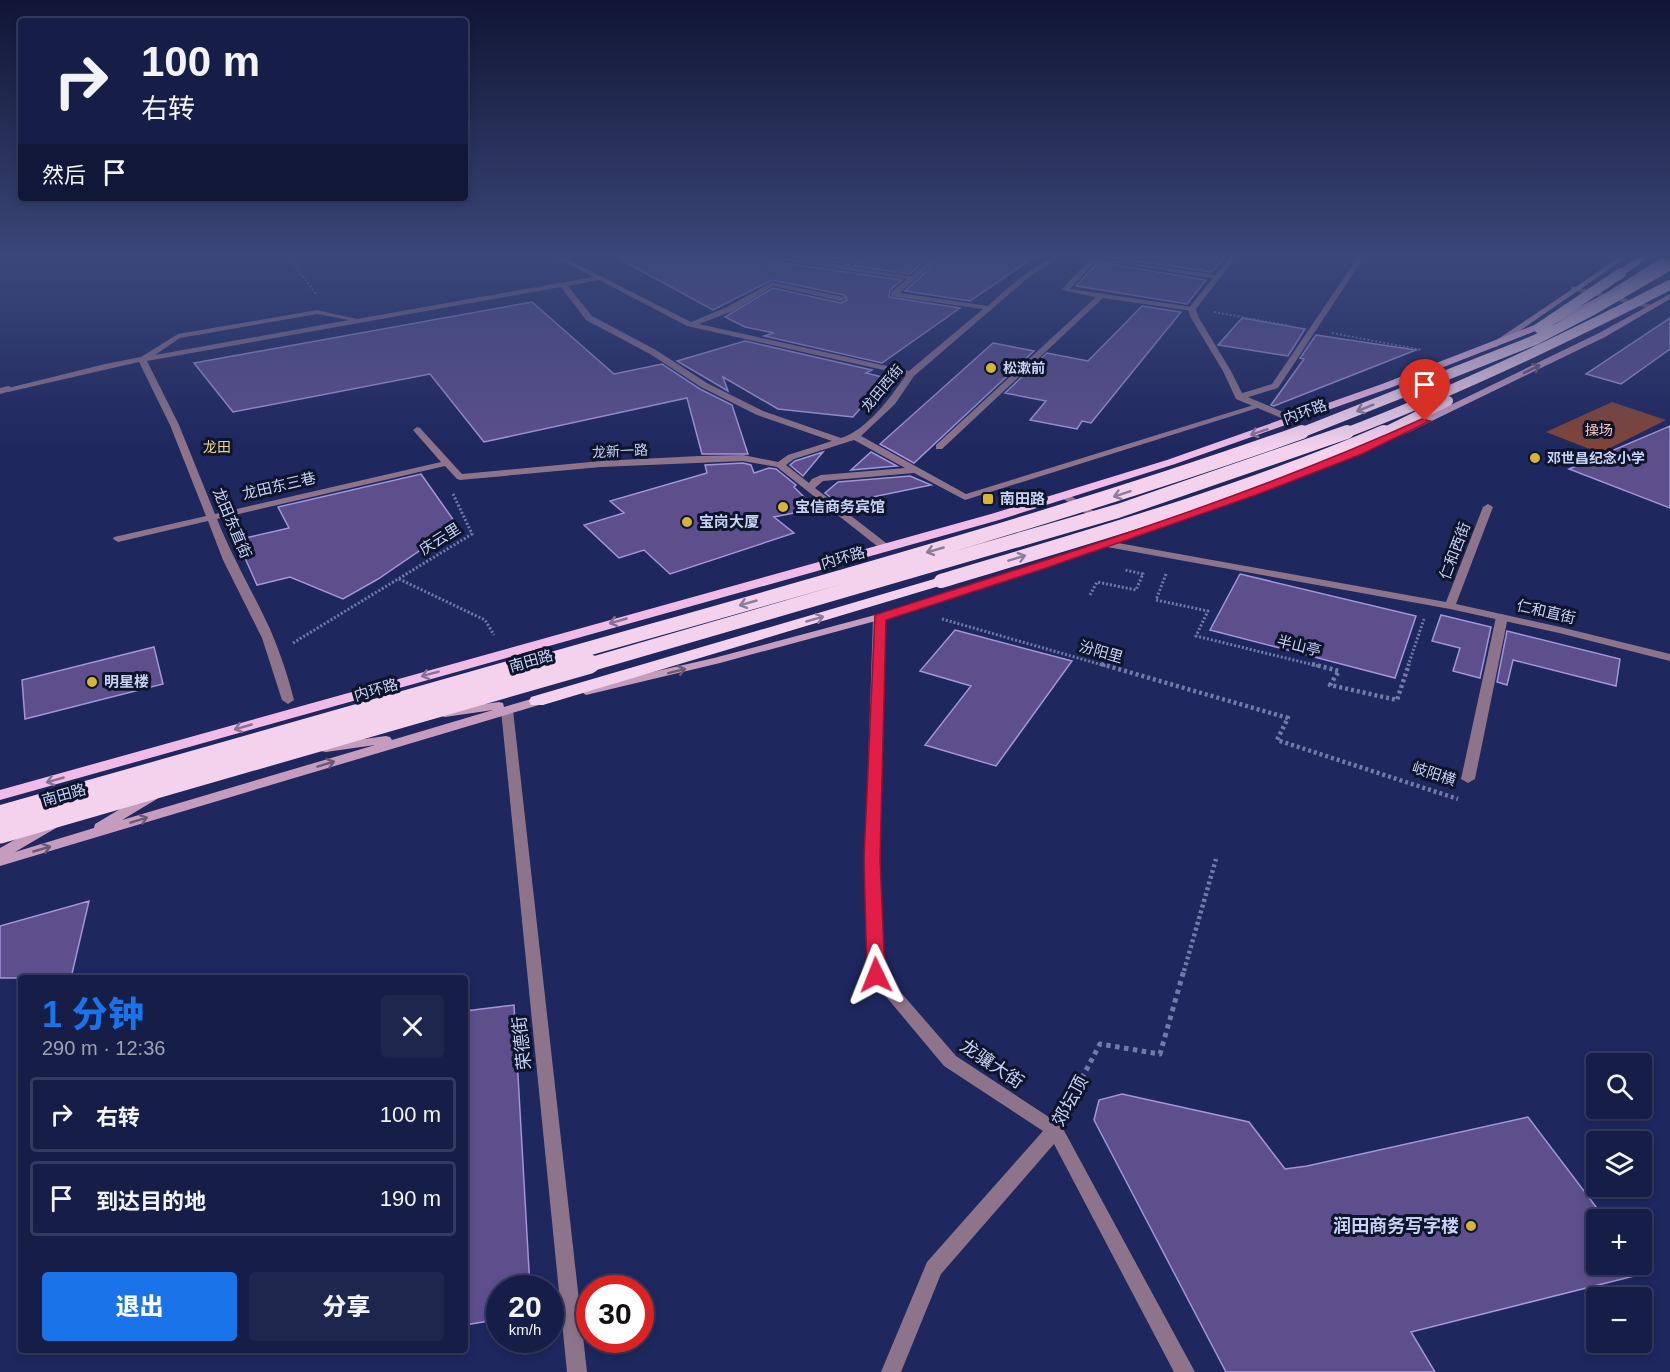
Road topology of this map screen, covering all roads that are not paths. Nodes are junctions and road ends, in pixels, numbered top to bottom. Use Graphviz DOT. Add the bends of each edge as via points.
graph roads {
  1 [pos="265,321"];
  2 [pos="357,321"];
  3 [pos="595,321"];
  4 [pos="684,321"];
  5 [pos="698,321"];
  6 [pos="974,321"];
  7 [pos="1074,321"];
  8 [pos="1197,321"];
  9 [pos="1318,321"];
  10 [pos="1526,321"];
  11 [pos="1550,321"];
  12 [pos="1554,321"];
  13 [pos="1572,321"];
  14 [pos="1597,321"];
  15 [pos="1605,321"];
  16 [pos="1627,321"];
  17 [pos="690,324"];
  18 [pos="1620,325"];
  19 [pos="1580,330"];
  20 [pos="1602,335"];
  21 [pos="1552,345"];
  22 [pos="1489,347"];
  23 [pos="142,360"];
  24 [pos="1498,369"];
  25 [pos="911,374"];
  26 [pos="1465,376"];
  27 [pos="1495,387"];
  28 [pos="4,390"];
  29 [pos="1239,397"];
  30 [pos="1468,401"];
  31 [pos="1260,406"];
  32 [pos="1294,420"];
  33 [pos="417,430"];
  34 [pos="855,437"];
  35 [pos="840,441"];
  36 [pos="939,447"];
  37 [pos="1171,462"];
  38 [pos="447,463"];
  39 [pos="784,468"];
  40 [pos="918,470"];
  41 [pos="1203,480"];
  42 [pos="810,488"];
  43 [pos="1065,496"];
  44 [pos="1488,507"];
  45 [pos="1096,516"];
  46 [pos="213,517"];
  47 [pos="118,539"];
  48 [pos="1107,544"];
  49 [pos="885,548"];
  50 [pos="1450,606"];
  51 [pos="879,617"];
  52 [pos="1502,617"];
  53 [pos="1670,658"];
  54 [pos="288,700"];
  55 [pos="537,701"];
  56 [pos="507,710"];
  57 [pos="384,721"];
  58 [pos="422,735"];
  59 [pos="268,755"];
  60 [pos="1468,779"];
  61 [pos="174,783"];
  62 [pos="0,795"];
  63 [pos="77,810"];
  64 [pos="0,815"];
  65 [pos="0,833"];
  66 [pos="83,837"];
  67 [pos="0,854"];
  68 [pos="0,861"];
  69 [pos="1055,1130"];
  70 [pos="577,1372"];
  71 [pos="891,1372"];
  72 [pos="1185,1372"];
  1 -- 23 [label="street" via="178,336"];
  2 -- 23 [label="street"];
  3 -- 35 [label="street" via="760,413"];
  4 -- 17 [label="street"];
  5 -- 17 [label="street"];
  6 -- 25 [label="street, 龙田西街"];
  7 -- 36 [label="street"];
  8 -- 29 [label="street"];
  9 -- 29 [label="street" via="1275,386"];
  10 -- 22 [label="main road"];
  11 -- 26 [label="highway, bridge"];
  12 -- 22 [label="main road, 南田路"];
  13 -- 26 [label="highway, 内环路, bridge"];
  14 -- 19 [label="main road, 南田路"];
  15 -- 21 [label="highway, bridge"];
  16 -- 18 [label="main road"];
  17 -- 25 [label="street"];
  18 -- 19 [label="main road"];
  18 -- 20 [label="main road"];
  19 -- 21 [label="main road, 南田路"];
  20 -- 21 [label="main road"];
  27 -- 20 [label="main road, one-way"];
  21 -- 24 [label="main road, 南田路"];
  55 -- 21 [label="highway, one-way, bridge" via="941,581 1289,470 1407,422"];
  21 -- 65 [label="highway, bridge" via="1471,382 1291,452 1111,514"];
  22 -- 32 [label="main road, 南田路"];
  23 -- 28 [label="street"];
  23 -- 46 [label="street, 龙田东直街" via="159,390"];
  24 -- 26 [label="main road, 南田路"];
  24 -- 27 [label="main road"];
  25 -- 34 [label="street, 龙田西街" via="892,402"];
  26 -- 30 [label="main road"];
  26 -- 41 [label="main road, 南田路" via="1313,441"];
  26 -- 64 [label="highway, 内环路, one-way, bridge" via="1101,501"];
  27 -- 30 [label="main road"];
  29 -- 31 [label="street"];
  30 -- 48 [label="main road" via="1317,469"];
  31 -- 32 [label="street"];
  31 -- 40 [label="street" via="965,497"];
  32 -- 37 [label="main road, 南田路, one-way"];
  33 -- 38 [label="street"];
  34 -- 35 [label="street, 龙田西街"];
  34 -- 40 [label="street"];
  35 -- 39 [label="street, 龙田西街" via="791,457"];
  37 -- 41 [label="street"];
  37 -- 43 [label="main road, 南田路"];
  38 -- 39 [label="street, 龙新一路" via="460,477 699,459 743,458"];
  38 -- 46 [label="street, 龙田东三巷"];
  39 -- 42 [label="street"];
  40 -- 42 [label="street" via="821,478"];
  41 -- 45 [label="main road, 南田路"];
  42 -- 49 [label="street"];
  43 -- 45 [label="street"];
  43 -- 49 [label="main road, 南田路"];
  44 -- 50 [label="street, 仁和西街"];
  45 -- 57 [label="main road, 南田路"];
  46 -- 47 [label="street, 龙田东三巷"];
  46 -- 54 [label="street, 龙田东直街" via="220,541 275,654"];
  48 -- 50 [label="street, 仁和直街"];
  48 -- 51 [label="main road"];
  49 -- 62 [label="main road, 南田路, one-way"];
  50 -- 52 [label="street, 仁和直街"];
  55 -- 51 [label="main road, one-way" via="696,666"];
  51 -- 69 [label="street, 龙骧大街" via="872,859 876,975 950,1061"];
  52 -- 53 [label="street, 仁和直街"];
  52 -- 60 [label="street, 岐阳横"];
  55 -- 56 [label="main road"];
  55 -- 57 [label="main road"];
  56 -- 58 [label="main road"];
  56 -- 70 [label="street, 荣德街"];
  57 -- 59 [label="main road, 南田路"];
  58 -- 59 [label="main road"];
  66 -- 58 [label="main road, one-way"];
  59 -- 61 [label="main road, 南田路"];
  61 -- 63 [label="main road, 南田路"];
  61 -- 66 [label="main road"];
  63 -- 65 [label="main road, 南田路"];
  63 -- 67 [label="main road"];
  68 -- 66 [label="main road, one-way"];
  69 -- 71 [label="street, 郊坛顶" via="934,1268"];
  69 -- 72 [label="street, 龙骧大街"];
}
